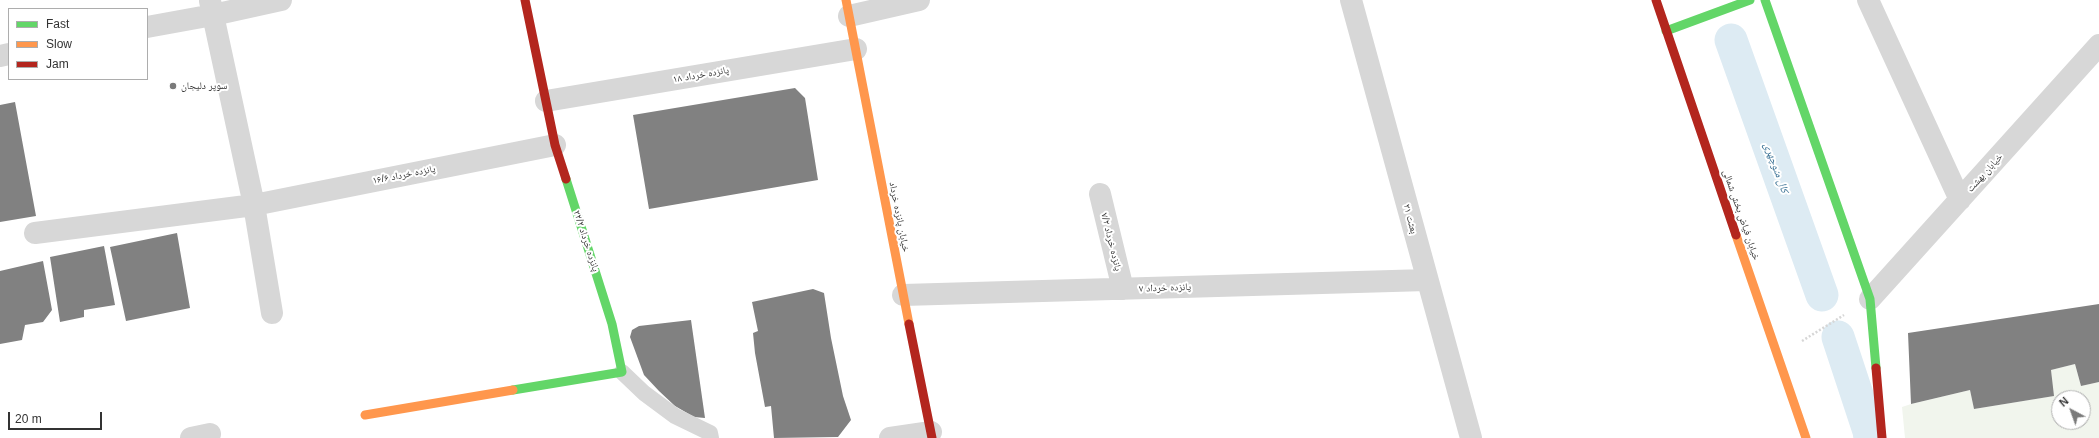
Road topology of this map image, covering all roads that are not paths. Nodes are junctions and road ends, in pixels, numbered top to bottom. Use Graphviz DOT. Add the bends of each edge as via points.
graph roads {
  1 [pos="281,0"];
  2 [pos="525,0"];
  3 [pos="919,0"];
  4 [pos="1351,0"];
  5 [pos="1656,0"];
  6 [pos="1750,0"];
  7 [pos="1765,0"];
  8 [pos="1868,0"];
  9 [pos="211,7"];
  10 [pos="848,8"];
  11 [pos="148,28"];
  12 [pos="1666,31"];
  13 [pos="2099,46"];
  14 [pos="856,50"];
  15 [pos="546,101"];
  16 [pos="555,145"];
  17 [pos="1100,194"];
  18 [pos="1960,200"];
  19 [pos="254,205"];
  20 [pos="35,233"];
  21 [pos="1427,280"];
  22 [pos="1123,289"];
  23 [pos="902,295"];
  24 [pos="1870,299"];
  25 [pos="272,313"];
  26 [pos="622,372"];
  27 [pos="365,415"];
  28 [pos="932,435"];
  29 [pos="711,438"];
  30 [pos="890,438"];
  31 [pos="1471,438"];
  32 [pos="1806,438"];
  33 [pos="1882,438"];
  1 -- 9 [label="street"];
  2 -- 15 [label="street, پانزده خرداد ۲۲/۲"];
  3 -- 10 [label="street"];
  4 -- 21 [label="street, بعثت ۲۱"];
  5 -- 12 [label="street, خیابان فیاض بخش شمالی"];
  6 -- 12 [label="street"];
  7 -- 24 [label="street"];
  8 -- 18 [label="street"];
  9 -- 11 [label="street"];
  9 -- 19 [label="street"];
  10 -- 14 [label="street, خیابان پانزده خرداد"];
  12 -- 32 [label="street, خیابان فیاض بخش شمالی"];
  13 -- 18 [label="street, خیابان بهشت"];
  14 -- 15 [label="street, پانزده خرداد ۱۸"];
  14 -- 23 [label="street, خیابان پانزده خرداد"];
  15 -- 16 [label="street, پانزده خرداد ۲۲/۲"];
  16 -- 19 [label="street, پانزده خرداد ۱۶/۶"];
  16 -- 26 [label="street, پانزده خرداد ۲۲/۲" via="612,324"];
  17 -- 22 [label="street, پانزده خرداد ۷/۲"];
  18 -- 24 [label="street, خیابان بهشت"];
  19 -- 20 [label="street, پانزده خرداد ۱۶/۶"];
  19 -- 25 [label="street"];
  21 -- 22 [label="street, پانزده خرداد ۷"];
  21 -- 31 [label="street, بعثت ۲۱"];
  22 -- 23 [label="street, پانزده خرداد ۷"];
  23 -- 28 [label="street, خیابان پانزده خرداد"];
  24 -- 33 [label="street"];
  26 -- 27 [label="street"];
  26 -- 29 [label="lane" via="644,393 675,416 710,433"];
  28 -- 30 [label="street"];
}
